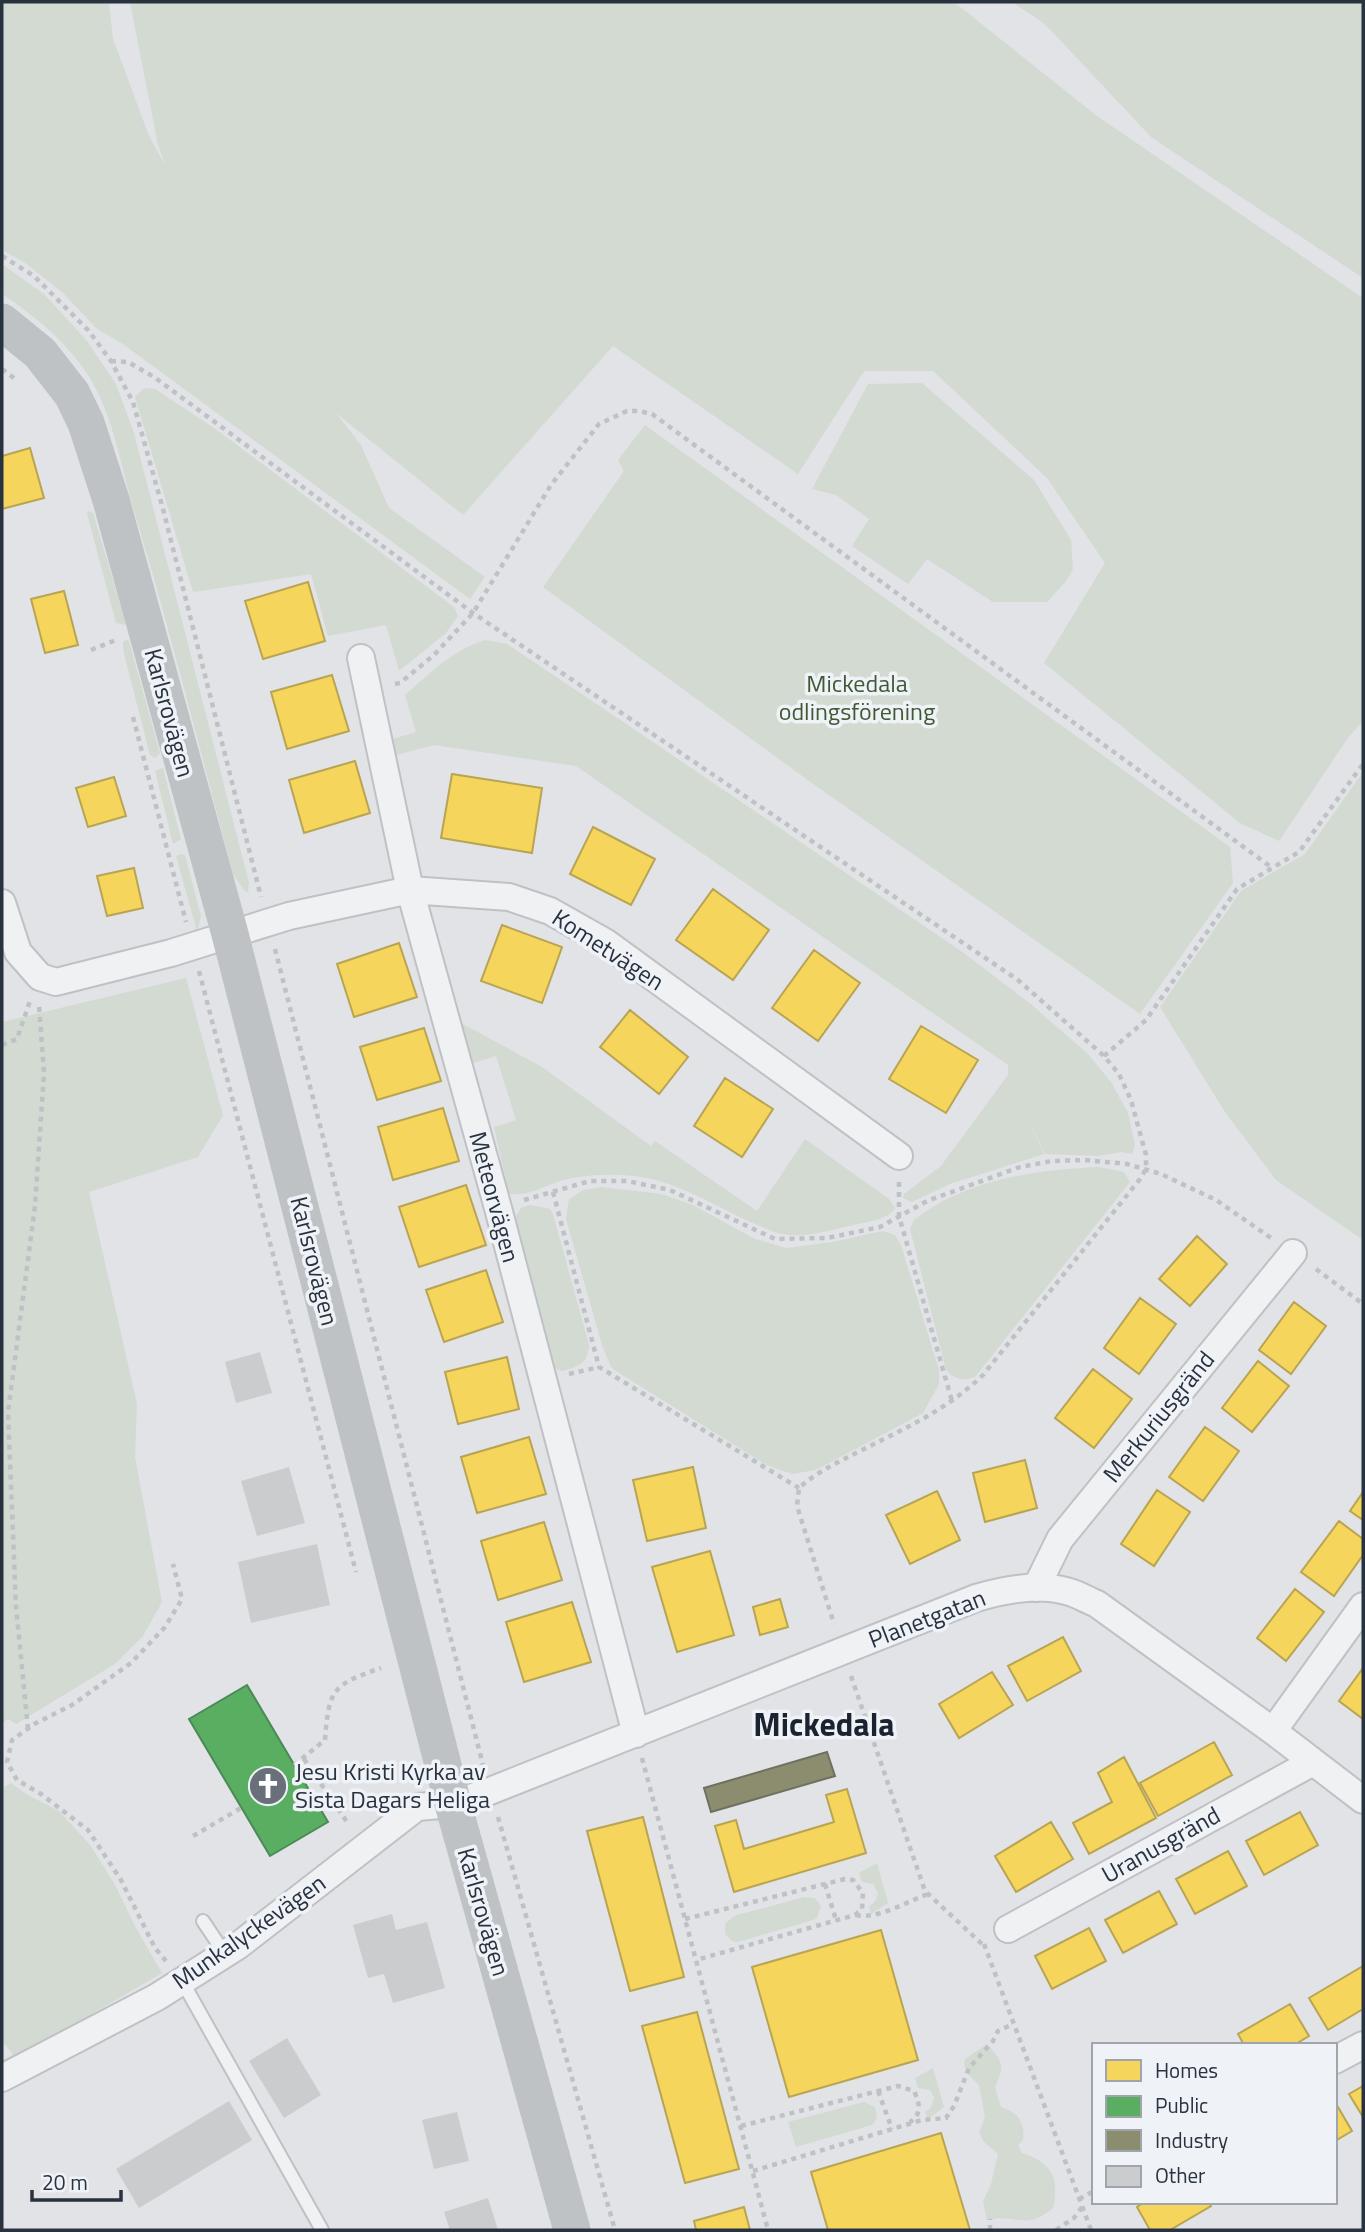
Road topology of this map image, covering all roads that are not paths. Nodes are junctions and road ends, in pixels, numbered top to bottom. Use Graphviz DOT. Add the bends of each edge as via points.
graph roads {
  1 [pos="2,322"];
  2 [pos="361,658"];
  3 [pos="410,890"];
  4 [pos="2,903"];
  5 [pos="230,934"];
  6 [pos="898,1156"];
  7 [pos="1293,1253"];
  8 [pos="1036,1588"];
  9 [pos="1363,1606"];
  10 [pos="1273,1731"];
  11 [pos="636,1734"];
  12 [pos="1313,1762"];
  13 [pos="1363,1800"];
  14 [pos="453,1804"];
  15 [pos="203,1921"];
  16 [pos="1008,1929"];
  17 [pos="225,1954"];
  18 [pos="182,1981"];
  19 [pos="1363,2045"];
  20 [pos="1337,2059"];
  21 [pos="2,2078"];
  22 [pos="322,2230"];
  23 [pos="572,2230"];
  1 -- 5 [label="street, Karlsrovägen" via="57,372 86,423"];
  2 -- 3 [label="street, Meteorvägen"];
  3 -- 5 [label="street, Kometvägen"];
  3 -- 6 [label="street, Kometvägen" via="509,897 551,911 605,942"];
  3 -- 11 [label="street, Meteorvägen"];
  4 -- 5 [label="street, Kometvägen" via="18,952 40,977 56,982"];
  5 -- 14 [label="street, Karlsrovägen"];
  7 -- 8 [label="street, Merkuriusgränd" via="1060,1538"];
  8 -- 10 [label="street, Planetgatan" via="1065,1591 1097,1604"];
  8 -- 11 [label="street, Planetgatan" via="976,1598"];
  9 -- 10 [label="street"];
  10 -- 12 [label="street, Planetgatan"];
  11 -- 14 [label="street, Planetgatan"];
  12 -- 13 [label="street, Planetgatan"];
  12 -- 16 [label="street, Uranusgränd"];
  14 -- 17 [label="street, Munkalyckevägen" via="417,1807"];
  14 -- 23 [label="street, Karlsrovägen"];
  15 -- 17 [label="lane"];
  17 -- 18 [label="street, Munkalyckevägen"];
  18 -- 21 [label="street, Munkalyckevägen"];
  18 -- 22 [label="lane"];
  19 -- 20 [label="street"];
}
